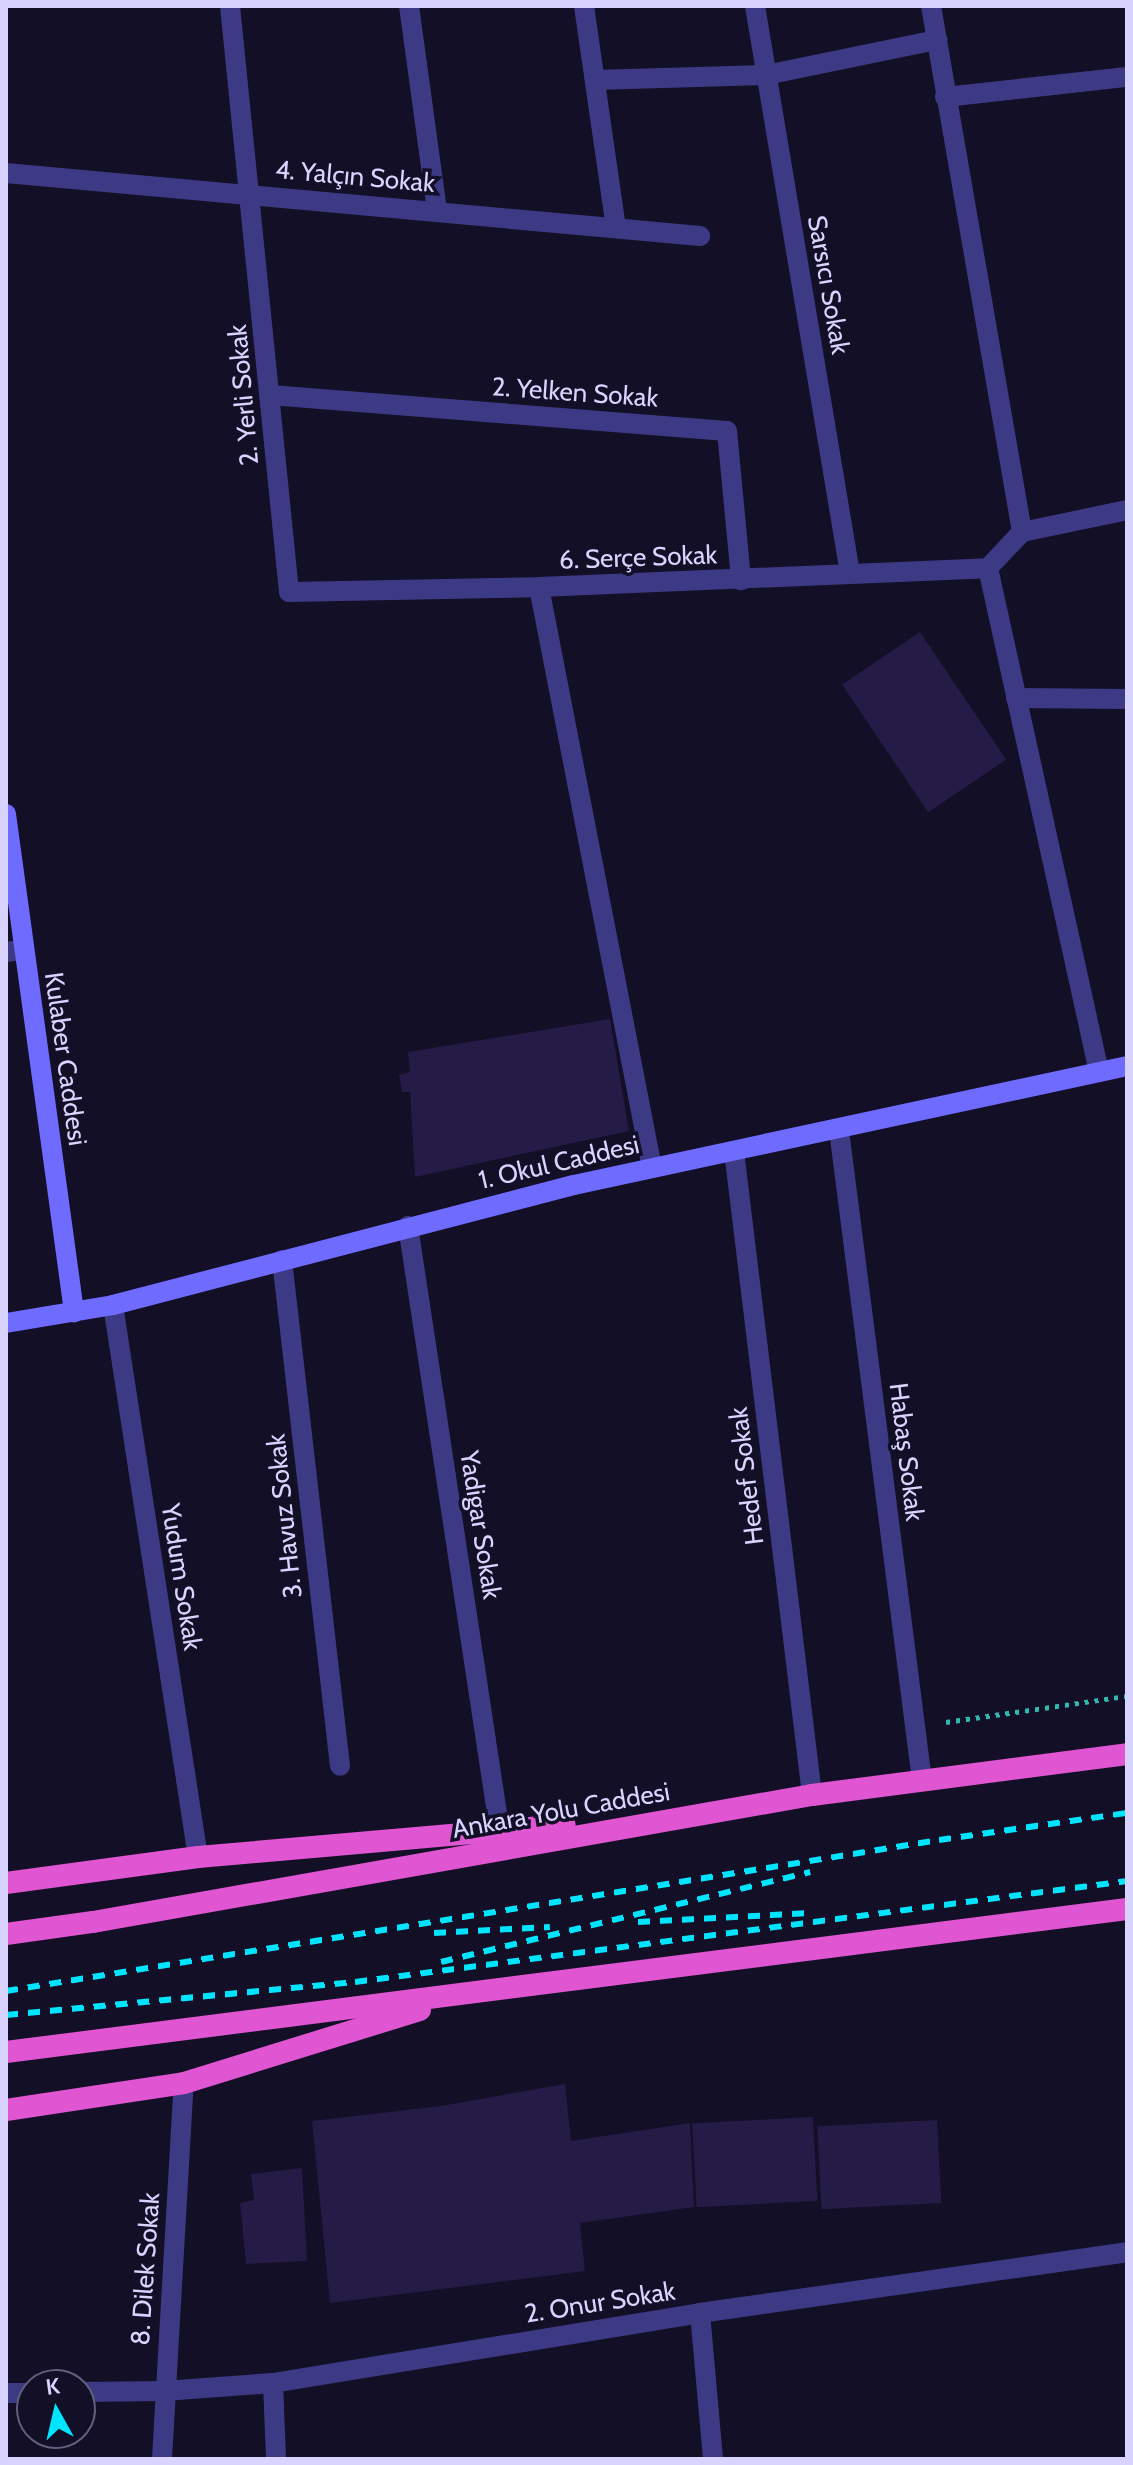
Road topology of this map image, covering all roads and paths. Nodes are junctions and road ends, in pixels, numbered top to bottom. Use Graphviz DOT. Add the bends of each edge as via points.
graph roads {
  1 [pos="230,6"];
  2 [pos="409,6"];
  3 [pos="584,6"];
  4 [pos="755,6"];
  5 [pos="931,6"];
  6 [pos="937,40"];
  7 [pos="766,75"];
  8 [pos="1127,77"];
  9 [pos="595,80"];
  10 [pos="945,97"];
  11 [pos="6,173"];
  12 [pos="251,194"];
  13 [pos="437,211"];
  14 [pos="616,228"];
  15 [pos="700,236"];
  16 [pos="270,395"];
  17 [pos="1127,510"];
  18 [pos="1022,532"];
  19 [pos="988,568"];
  20 [pos="850,573"];
  21 [pos="741,580"];
  22 [pos="539,587"];
  23 [pos="289,592"];
  24 [pos="1016,698"];
  25 [pos="1127,699"];
  26 [pos="6,814"];
  27 [pos="14,951"];
  28 [pos="1127,1066"];
  29 [pos="1099,1072"];
  30 [pos="839,1130"];
  31 [pos="734,1151"];
  32 [pos="652,1168"];
  33 [pos="408,1226"];
  34 [pos="282,1260"];
  35 [pos="113,1305"];
  36 [pos="74,1312"];
  37 [pos="6,1323"];
  38 [pos="1127,1696"];
  39 [pos="914,1727"];
  40 [pos="1127,1754"];
  41 [pos="340,1766"];
  42 [pos="922,1781"];
  43 [pos="812,1795"];
  44 [pos="500,1833"];
  45 [pos="198,1857"];
  46 [pos="6,1883"];
  47 [pos="1127,1909"];
  48 [pos="6,1934"];
  49 [pos="473,1993"];
  50 [pos="6,2052"];
  51 [pos="184,2083"];
  52 [pos="6,2110"];
  53 [pos="1127,2252"];
  54 [pos="700,2313"];
  55 [pos="273,2383"];
  56 [pos="164,2391"];
  57 [pos="96,2392"];
  58 [pos="162,2459"];
  59 [pos="276,2459"];
  60 [pos="713,2459"];
  1 -- 12 [label="street, 2. Yerli Sokak"];
  2 -- 13 [label="street"];
  3 -- 9 [label="street"];
  4 -- 7 [label="street, Sarsıcı Sokak"];
  5 -- 6 [label="street"];
  6 -- 7 [label="street"];
  6 -- 10 [label="street"];
  7 -- 9 [label="street"];
  7 -- 20 [label="street, Sarsıcı Sokak"];
  8 -- 10 [label="street"];
  9 -- 14 [label="street"];
  10 -- 18 [label="street"];
  11 -- 12 [label="street, 4. Yalçın Sokak"];
  12 -- 13 [label="street, 4. Yalçın Sokak"];
  12 -- 16 [label="street, 2. Yerli Sokak"];
  13 -- 14 [label="street, 4. Yalçın Sokak"];
  14 -- 15 [label="street, 4. Yalçın Sokak"];
  16 -- 21 [label="street, 2. Yelken Sokak" via="727,431"];
  16 -- 23 [label="street, 2. Yerli Sokak"];
  17 -- 18 [label="street"];
  18 -- 19 [label="street"];
  19 -- 20 [label="street, 6. Serçe Sokak"];
  19 -- 24 [label="street"];
  20 -- 21 [label="street, 6. Serçe Sokak"];
  21 -- 22 [label="street, 6. Serçe Sokak"];
  22 -- 23 [label="street, 6. Serçe Sokak"];
  22 -- 32 [label="street"];
  24 -- 25 [label="street"];
  24 -- 29 [label="street"];
  26 -- 27 [label="main road, Kulaber Caddesi"];
  27 -- 36 [label="main road, Kulaber Caddesi"];
  28 -- 29 [label="main road, 1. Okul Caddesi"];
  29 -- 30 [label="main road, 1. Okul Caddesi"];
  30 -- 31 [label="main road, 1. Okul Caddesi"];
  30 -- 39 [label="street, Habaş Sokak"];
  31 -- 32 [label="main road, 1. Okul Caddesi"];
  31 -- 43 [label="street, Hedef Sokak"];
  32 -- 33 [label="main road, 1. Okul Caddesi"];
  33 -- 34 [label="main road, 1. Okul Caddesi"];
  33 -- 44 [label="street, Yadigar Sokak"];
  34 -- 35 [label="main road, 1. Okul Caddesi"];
  34 -- 41 [label="street, 3. Havuz Sokak"];
  35 -- 36 [label="main road, 1. Okul Caddesi"];
  35 -- 45 [label="street, Yudum Sokak"];
  36 -- 37 [label="main road, 1. Okul Caddesi"];
  38 -- 39 [label="path"];
  39 -- 42 [label="street, Habaş Sokak"];
  40 -- 42 [label="highway, Ankara Yolu Caddesi"];
  42 -- 43 [label="highway, Ankara Yolu Caddesi"];
  43 -- 44 [label="highway"];
  43 -- 48 [label="highway, Ankara Yolu Caddesi"];
  44 -- 45 [label="highway"];
  45 -- 46 [label="highway"];
  47 -- 49 [label="highway"];
  49 -- 50 [label="highway"];
  49 -- 51 [label="highway"];
  51 -- 52 [label="highway"];
  51 -- 56 [label="street, 8. Dilek Sokak"];
  53 -- 54 [label="street, 2. Onur Sokak"];
  54 -- 55 [label="street, 2. Onur Sokak"];
  54 -- 60 [label="street"];
  55 -- 56 [label="street, 2. Onur Sokak"];
  55 -- 59 [label="street"];
  56 -- 57 [label="street, 2. Onur Sokak"];
  56 -- 58 [label="street, 8. Dilek Sokak"];
}
